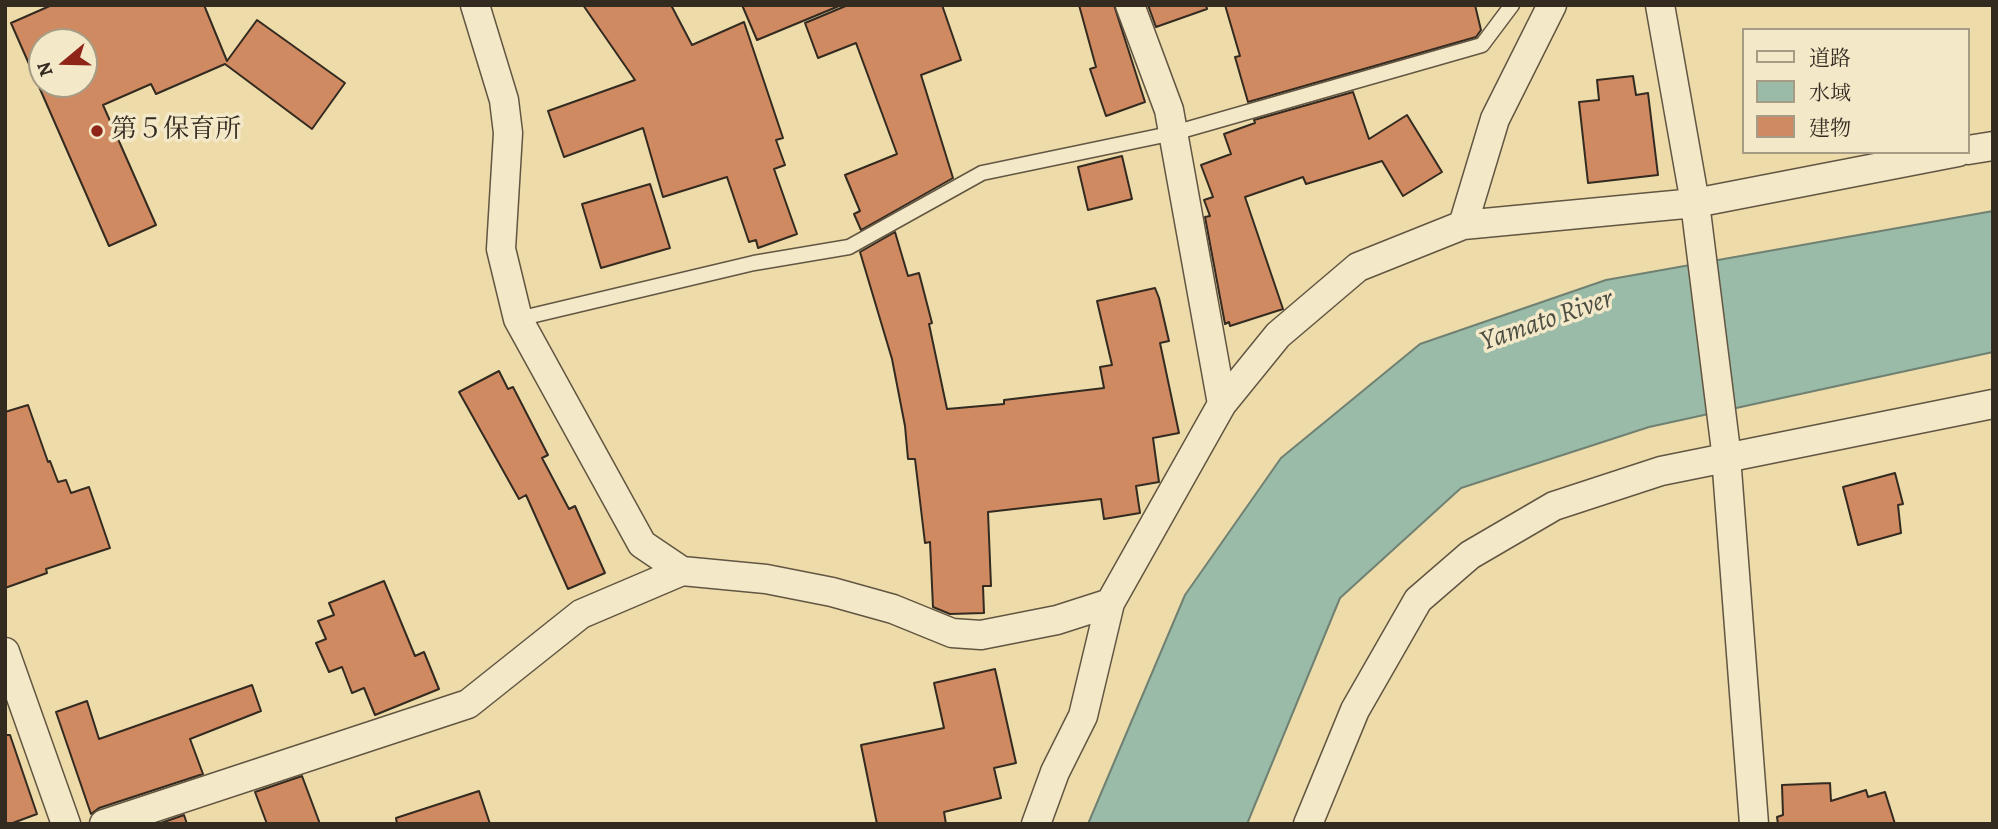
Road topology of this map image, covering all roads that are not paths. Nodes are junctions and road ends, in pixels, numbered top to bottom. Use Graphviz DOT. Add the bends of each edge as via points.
graph roads {
  1 [pos="475,5"];
  2 [pos="1130,5"];
  3 [pos="1512,5"];
  4 [pos="1552,5"];
  5 [pos="1660,5"];
  6 [pos="1174,133"];
  7 [pos="1993,146"];
  8 [pos="1970,150"];
  9 [pos="1950,154"];
  10 [pos="1696,215"];
  11 [pos="1463,225"];
  12 [pos="518,319"];
  13 [pos="1222,404"];
  14 [pos="1993,404"];
  15 [pos="1725,451"];
  16 [pos="682,571"];
  17 [pos="1110,603"];
  18 [pos="8,666"];
  19 [pos="66,824"];
  20 [pos="104,824"];
  21 [pos="1036,824"];
  22 [pos="1308,824"];
  23 [pos="1754,824"];
  1 -- 12 [label="street" via="505,100 509,133 501,249"];
  2 -- 6 [label="street"];
  3 -- 6 [label="lane" via="1482,45"];
  4 -- 11 [label="street" via="1495,119"];
  5 -- 10 [label="street"];
  6 -- 12 [label="lane" via="982,173 849,247 754,263"];
  6 -- 13 [label="street"];
  7 -- 8 [label="street"];
  9 -- 10 [label="street"];
  10 -- 11 [label="street"];
  10 -- 15 [label="street"];
  11 -- 13 [label="street" via="1358,267 1278,335"];
  12 -- 16 [label="street" via="642,544"];
  13 -- 17 [label="street"];
  14 -- 15 [label="street"];
  15 -- 22 [label="street" via="1554,506 1470,555 1418,600 1355,710"];
  15 -- 23 [label="street"];
  16 -- 17 [label="street" via="766,579 832,592 893,609 952,633 981,635"];
  16 -- 20 [label="street" via="581,614 468,705"];
  17 -- 21 [label="street" via="1083,716"];
  18 -- 19 [label="street"];
}
